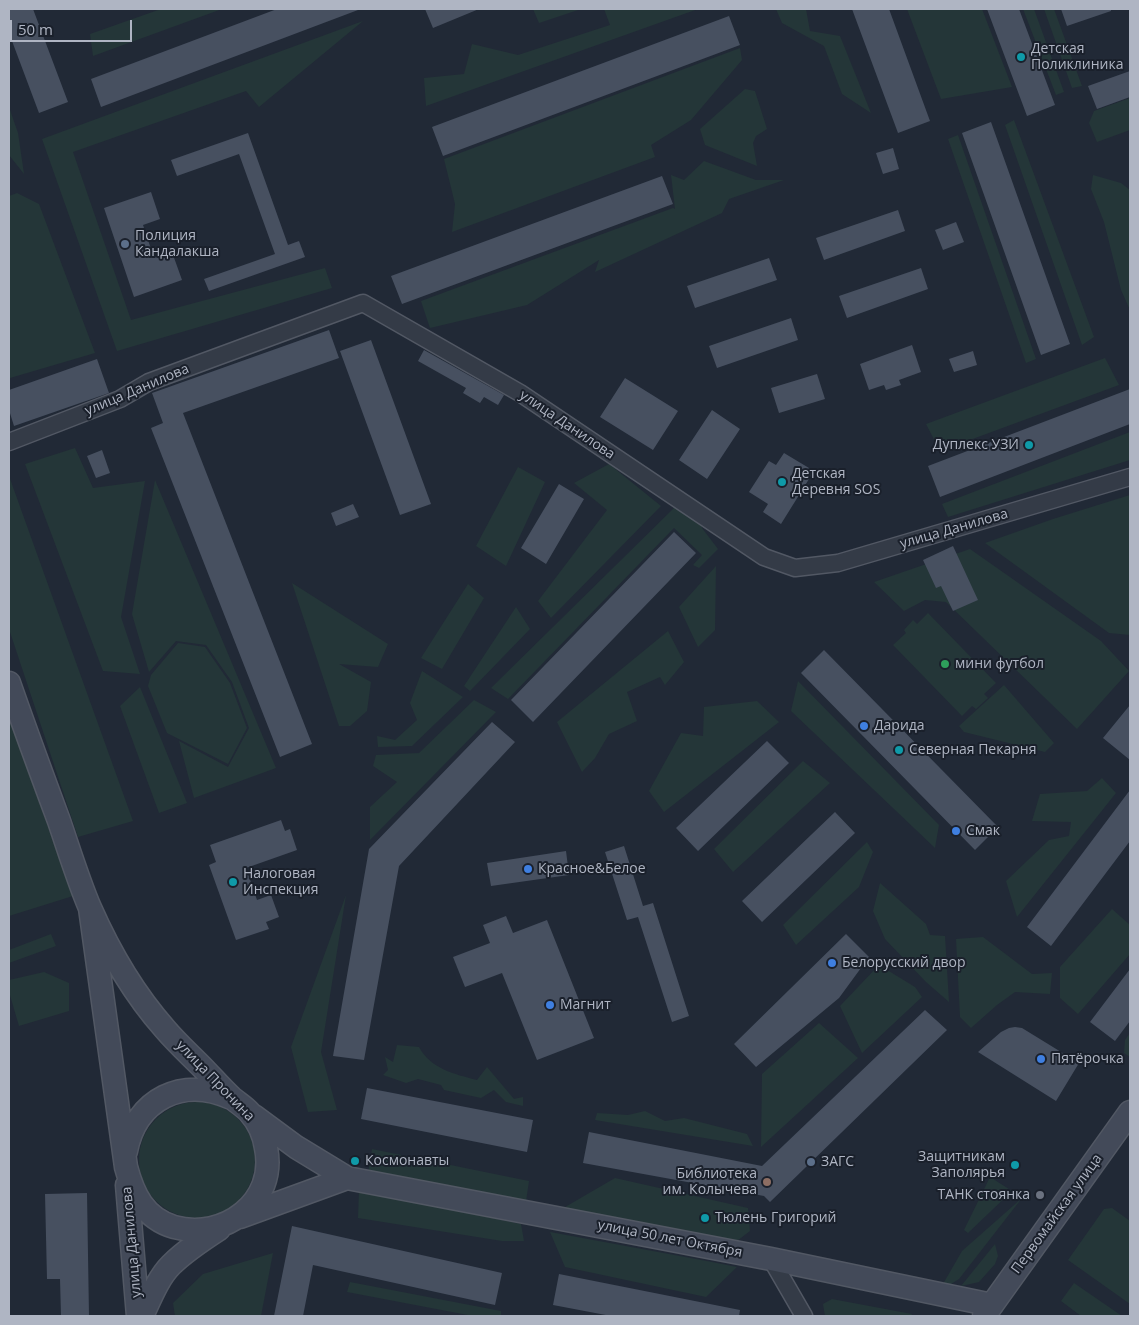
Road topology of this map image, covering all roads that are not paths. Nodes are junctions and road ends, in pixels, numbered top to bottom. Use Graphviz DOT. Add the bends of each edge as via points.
graph roads {
  1 [pos="9,442"];
  2 [pos="1130,477"];
  3 [pos="9,683"];
  4 [pos="90,908"];
  5 [pos="232,1098"];
  6 [pos="250,1112"];
  7 [pos="1130,1112"];
  8 [pos="126,1167"];
  9 [pos="347,1178"];
  10 [pos="231,1222"];
  11 [pos="771,1259"];
  12 [pos="988,1311"];
  13 [pos="140,1316"];
  14 [pos="804,1316"];
  1 -- 2 [label="street, улица Данилова" via="120,398 149,382 363,303 520,393 764,556 795,568 838,563"];
  3 -- 4 [label="main road, улица Пронина"];
  4 -- 5 [label="main road, улица Пронина" via="124,974 164,1029"];
  4 -- 8 [label="main road, улица Пронина"];
  5 -- 6 [label="main road, улица Пронина"];
  5 -- 8 [label="main road" via="205,1089 177,1091 164,1097 142,1114 134,1126 127,1146"];
  6 -- 9 [label="main road" via="296,1147"];
  6 -- 10 [label="main road, улица Пронина" via="261,1129 267,1148 267,1168 262,1188 251,1205"];
  7 -- 12 [label="main road, Первомайская улица"];
  8 -- 10 [label="main road, улица Пронина" via="138,1200 158,1220 191,1230 212,1229"];
  8 -- 13 [label="main road, улица Данилова"];
  9 -- 10 [label="main road"];
  9 -- 11 [label="main road, улица 50 лет Октября"];
  10 -- 13 [label="main road" via="198,1242 170,1266"];
  11 -- 12 [label="main road, улица 50 лет Октября"];
  11 -- 14 [label="street"];
}
